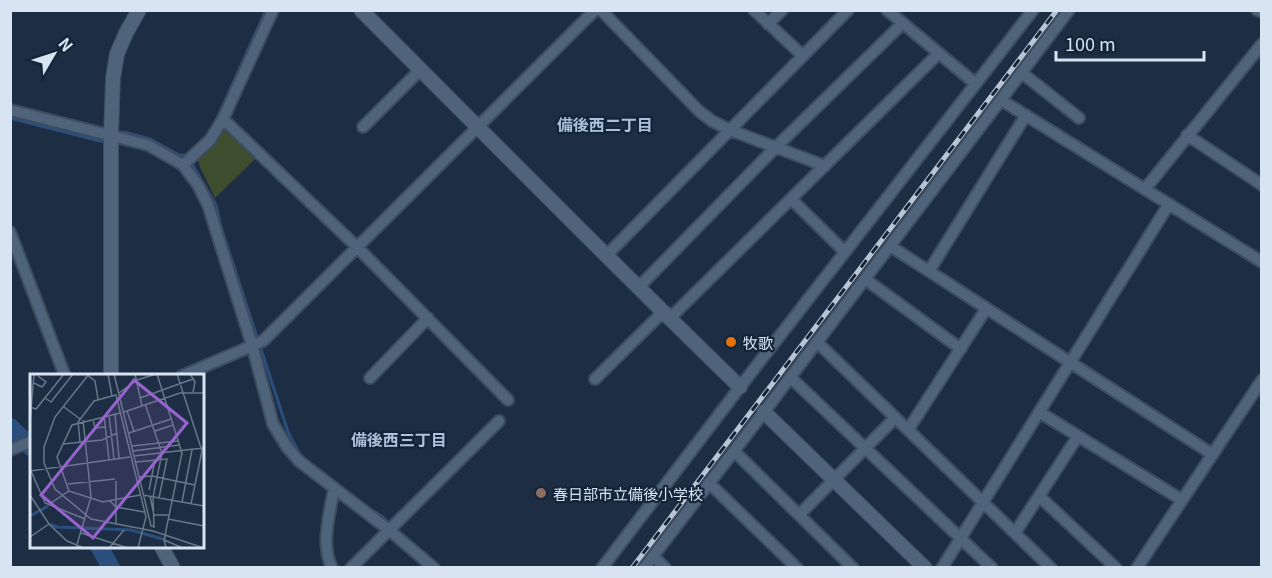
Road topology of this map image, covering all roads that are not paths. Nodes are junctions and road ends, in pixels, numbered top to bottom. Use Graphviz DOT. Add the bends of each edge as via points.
graph roads {
  1 [pos="139,10"];
  2 [pos="273,10"];
  3 [pos="361,10"];
  4 [pos="595,10"];
  5 [pos="601,10"];
  6 [pos="754,10"];
  7 [pos="782,10"];
  8 [pos="848,10"];
  9 [pos="887,10"];
  10 [pos="1033,10"];
  11 [pos="1069,10"];
  12 [pos="903,23"];
  13 [pos="768,24"];
  14 [pos="1262,44"];
  15 [pos="939,53"];
  16 [pos="803,57"];
  17 [pos="420,70"];
  18 [pos="1022,73"];
  19 [pos="976,84"];
  20 [pos="1001,100"];
  21 [pos="10,110"];
  22 [pos="1026,115"];
  23 [pos="1079,118"];
  24 [pos="223,119"];
  25 [pos="478,126"];
  26 [pos="363,127"];
  27 [pos="730,130"];
  28 [pos="111,135"];
  29 [pos="1187,135"];
  30 [pos="776,147"];
  31 [pos="183,165"];
  32 [pos="825,166"];
  33 [pos="1262,185"];
  34 [pos="1145,189"];
  35 [pos="791,199"];
  36 [pos="1168,204"];
  37 [pos="10,232"];
  38 [pos="890,246"];
  39 [pos="357,247"];
  40 [pos="845,252"];
  41 [pos="606,256"];
  42 [pos="1262,262"];
  43 [pos="16,265"];
  44 [pos="929,271"];
  45 [pos="865,279"];
  46 [pos="638,288"];
  47 [pos="986,309"];
  48 [pos="666,316"];
  49 [pos="428,318"];
  50 [pos="817,342"];
  51 [pos="252,345"];
  52 [pos="961,349"];
  53 [pos="1069,363"];
  54 [pos="65,374"];
  55 [pos="111,374"];
  56 [pos="184,374"];
  57 [pos="790,377"];
  58 [pos="370,378"];
  59 [pos="595,379"];
  60 [pos="1262,380"];
  61 [pos="740,387"];
  62 [pos="508,400"];
  63 [pos="764,412"];
  64 [pos="1039,412"];
  65 [pos="895,418"];
  66 [pos="499,421"];
  67 [pos="908,430"];
  68 [pos="1078,436"];
  69 [pos="30,442"];
  70 [pos="865,448"];
  71 [pos="11,450"];
  72 [pos="734,450"];
  73 [pos="1212,454"];
  74 [pos="834,479"];
  75 [pos="709,483"];
  76 [pos="334,488"];
  77 [pos="1039,495"];
  78 [pos="1182,500"];
  79 [pos="982,502"];
  80 [pos="799,515"];
  81 [pos="389,530"];
  82 [pos="1015,533"];
  83 [pos="960,537"];
  84 [pos="162,548"];
  85 [pos="652,556"];
  86 [pos="173,567"];
  87 [pos="332,567"];
  88 [pos="351,567"];
  89 [pos="434,567"];
  90 [pos="602,567"];
  91 [pos="644,567"];
  92 [pos="664,567"];
  93 [pos="797,567"];
  94 [pos="851,567"];
  95 [pos="925,567"];
  96 [pos="942,567"];
  97 [pos="992,567"];
  98 [pos="1051,567"];
  99 [pos="1116,567"];
  100 [pos="1137,567"];
  1 -- 28 [label="street" via="117,54"];
  2 -- 24 [label="street"];
  3 -- 17 [label="street"];
  4 -- 25 [label="street"];
  5 -- 27 [label="street" via="699,111"];
  6 -- 13 [label="street"];
  7 -- 13 [label="street"];
  8 -- 16 [label="street"];
  9 -- 12 [label="street"];
  10 -- 19 [label="street"];
  11 -- 18 [label="street"];
  12 -- 15 [label="street"];
  12 -- 30 [label="street"];
  13 -- 16 [label="street"];
  14 -- 29 [label="street"];
  15 -- 19 [label="street"];
  15 -- 32 [label="street"];
  16 -- 27 [label="street"];
  17 -- 25 [label="street"];
  17 -- 26 [label="street"];
  18 -- 20 [label="street"];
  18 -- 23 [label="street"];
  19 -- 40 [label="street"];
  20 -- 22 [label="street"];
  20 -- 38 [label="street"];
  21 -- 28 [label="street"];
  22 -- 34 [label="street"];
  22 -- 44 [label="street"];
  24 -- 31 [label="street" via="210,140"];
  24 -- 39 [label="street"];
  25 -- 39 [label="street"];
  25 -- 41 [label="street"];
  27 -- 30 [label="street"];
  27 -- 41 [label="street"];
  28 -- 31 [label="street" via="148,145"];
  28 -- 55 [label="street"];
  29 -- 33 [label="street"];
  29 -- 34 [label="street"];
  30 -- 32 [label="street"];
  30 -- 46 [label="street"];
  31 -- 51 [label="street" via="208,205"];
  32 -- 35 [label="street"];
  34 -- 36 [label="street"];
  35 -- 40 [label="street"];
  35 -- 48 [label="street"];
  36 -- 42 [label="street"];
  36 -- 53 [label="street"];
  37 -- 43 [label="street"];
  38 -- 44 [label="street"];
  38 -- 45 [label="street"];
  39 -- 49 [label="street"];
  39 -- 51 [label="street" via="263,341"];
  40 -- 61 [label="street"];
  41 -- 46 [label="street"];
  43 -- 54 [label="street"];
  44 -- 47 [label="street"];
  45 -- 50 [label="street"];
  45 -- 52 [label="street"];
  46 -- 48 [label="street"];
  47 -- 52 [label="street"];
  47 -- 53 [label="street"];
  48 -- 59 [label="street"];
  48 -- 61 [label="street"];
  49 -- 58 [label="street"];
  49 -- 62 [label="street"];
  50 -- 57 [label="street"];
  50 -- 65 [label="street"];
  51 -- 56 [label="street"];
  51 -- 76 [label="street" via="273,424 299,461"];
  52 -- 67 [label="street"];
  53 -- 64 [label="street"];
  53 -- 73 [label="street"];
  57 -- 63 [label="street"];
  57 -- 70 [label="street"];
  60 -- 73 [label="street"];
  61 -- 90 [label="street"];
  63 -- 72 [label="street"];
  63 -- 74 [label="street"];
  64 -- 68 [label="street"];
  64 -- 79 [label="street"];
  65 -- 67 [label="street"];
  65 -- 70 [label="street"];
  66 -- 81 [label="street"];
  67 -- 79 [label="street"];
  68 -- 77 [label="street"];
  68 -- 78 [label="street"];
  69 -- 71 [label="street"];
  70 -- 74 [label="street"];
  70 -- 83 [label="street"];
  72 -- 75 [label="street"];
  72 -- 80 [label="street"];
  73 -- 78 [label="street"];
  74 -- 80 [label="street"];
  74 -- 95 [label="street"];
  75 -- 85 [label="street"];
  75 -- 93 [label="street"];
  76 -- 81 [label="street"];
  76 -- 87 [label="street" via="325,546"];
  77 -- 82 [label="street"];
  77 -- 99 [label="street"];
  78 -- 100 [label="street"];
  79 -- 82 [label="street"];
  79 -- 83 [label="street"];
  80 -- 94 [label="street"];
  81 -- 88 [label="street"];
  81 -- 89 [label="street"];
  82 -- 98 [label="street"];
  83 -- 96 [label="street"];
  83 -- 97 [label="street"];
  84 -- 86 [label="street"];
  85 -- 91 [label="street"];
  85 -- 92 [label="street"];
}
